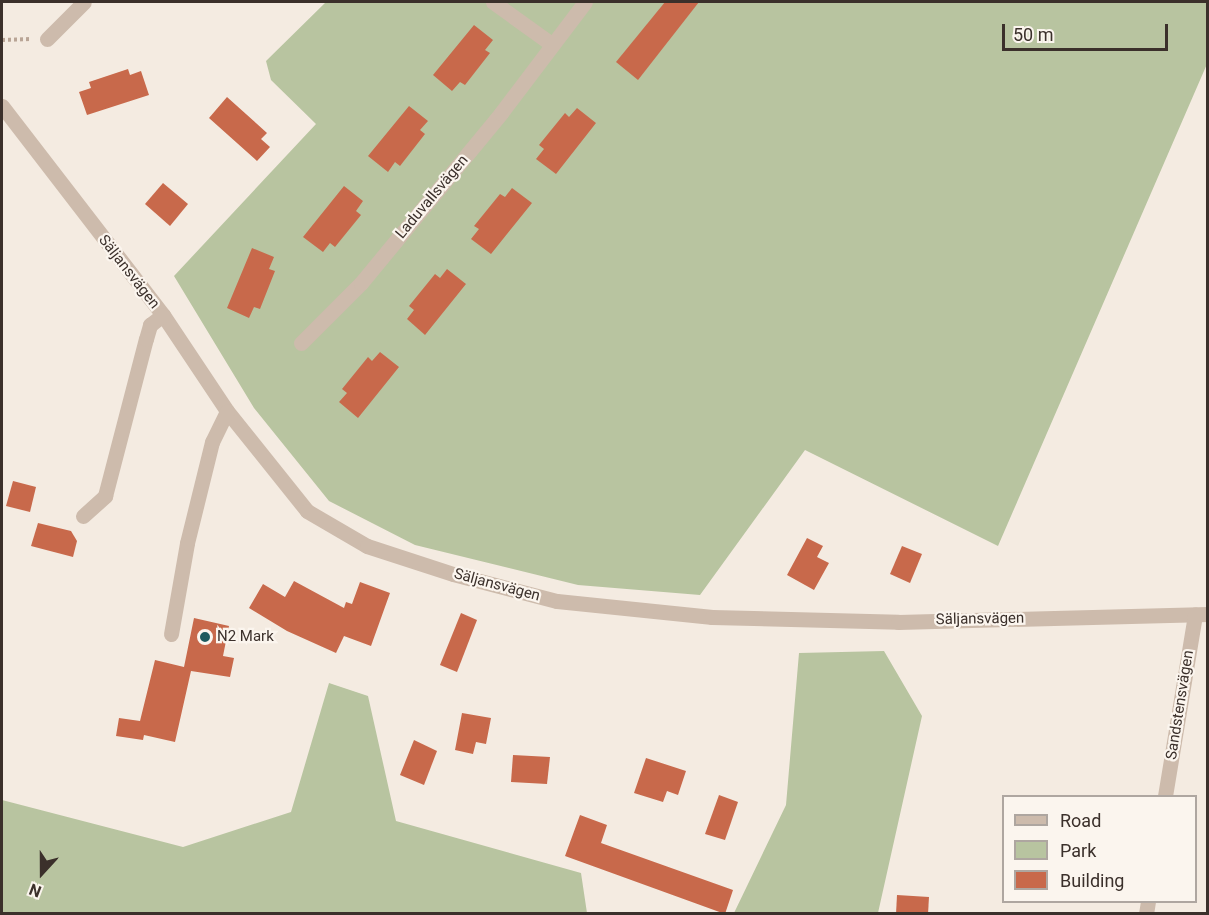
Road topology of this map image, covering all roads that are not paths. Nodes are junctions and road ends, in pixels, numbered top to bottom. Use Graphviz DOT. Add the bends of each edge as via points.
graph roads {
  1 [pos="84,2"];
  2 [pos="493,2"];
  3 [pos="585,2"];
  4 [pos="47,39"];
  5 [pos="550,43"];
  6 [pos="2,106"];
  7 [pos="163,315"];
  8 [pos="301,343"];
  9 [pos="227,411"];
  10 [pos="83,516"];
  11 [pos="1201,614"];
  12 [pos="171,634"];
  13 [pos="1165,795"];
  1 -- 4 [label="street"];
  2 -- 5 [label="street"];
  3 -- 5 [label="street, Laduvallsvägen"];
  5 -- 8 [label="street, Laduvallsvägen" via="501,113 361,283"];
  6 -- 7 [label="street, Säljansvägen"];
  7 -- 9 [label="street, Säljansvägen"];
  7 -- 10 [label="street" via="150,325 105,496"];
  9 -- 11 [label="street, Säljansvägen" via="308,511 333,528 367,546 557,601 712,617 898,622"];
  9 -- 12 [label="street" via="212,442 187,543"];
  11 -- 13 [label="street, Sandstensvägen"];
}
